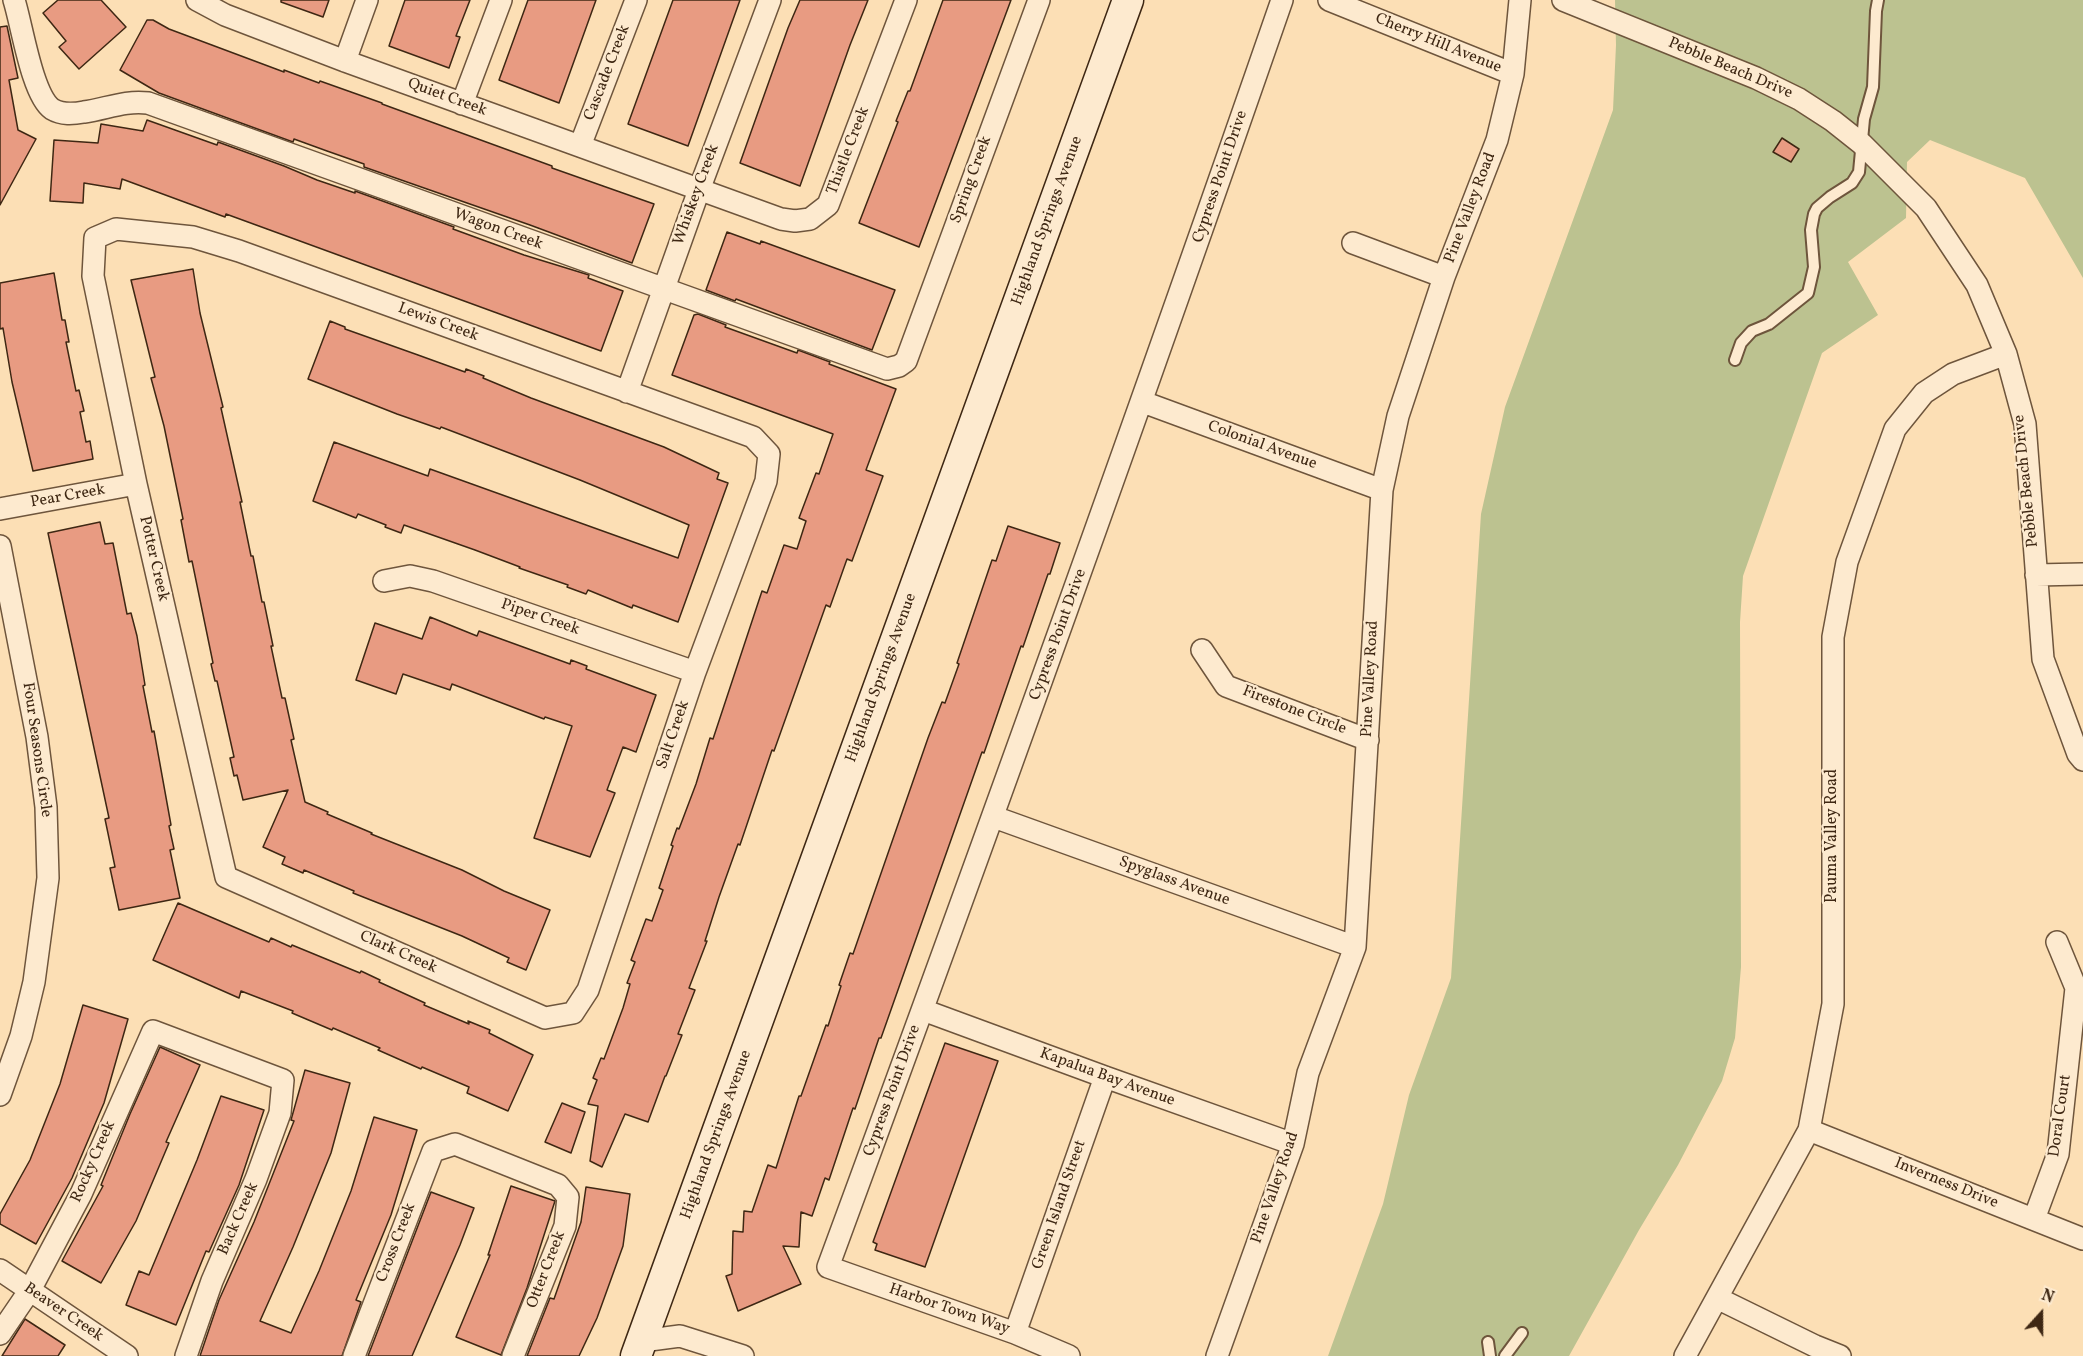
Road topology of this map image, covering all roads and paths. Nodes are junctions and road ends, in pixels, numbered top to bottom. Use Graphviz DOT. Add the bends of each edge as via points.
graph roads {
  1 [pos="14,0"];
  2 [pos="197,0"];
  3 [pos="367,0"];
  4 [pos="501,0"];
  5 [pos="636,0"];
  6 [pos="770,0"];
  7 [pos="906,0"];
  8 [pos="1039,0"];
  9 [pos="1128,0"];
  10 [pos="1282,0"];
  11 [pos="1329,0"];
  12 [pos="1520,0"];
  13 [pos="1563,0"];
  14 [pos="1878,0"];
  15 [pos="345,62"];
  16 [pos="1513,74"];
  17 [pos="462,104"];
  18 [pos="1862,144"];
  19 [pos="580,146"];
  20 [pos="699,190"];
  21 [pos="95,238"];
  22 [pos="1353,243"];
  23 [pos="1444,277"];
  24 [pos="663,290"];
  25 [pos="2006,354"];
  26 [pos="1735,360"];
  27 [pos="906,361"];
  28 [pos="627,392"];
  29 [pos="1143,402"];
  30 [pos="769,454"];
  31 [pos="136,484"];
  32 [pos="1382,490"];
  33 [pos="0,509"];
  34 [pos="0,546"];
  35 [pos="2083,574"];
  36 [pos="2036,575"];
  37 [pos="384,581"];
  38 [pos="1202,650"];
  39 [pos="695,672"];
  40 [pos="1368,740"];
  41 [pos="2083,760"];
  42 [pos="994,817"];
  43 [pos="226,877"];
  44 [pos="2057,942"];
  45 [pos="1355,947"];
  46 [pos="922,1010"];
  47 [pos="573,1013"];
  48 [pos="153,1031"];
  49 [pos="1105,1077"];
  50 [pos="0,1095"];
  51 [pos="1809,1130"];
  52 [pos="455,1144"];
  53 [pos="1293,1144"];
  54 [pos="2034,1219"];
  55 [pos="2083,1239"];
  56 [pos="828,1267"];
  57 [pos="0,1270"];
  58 [pos="30,1290"];
  59 [pos="1717,1298"];
  60 [pos="1015,1333"];
  61 [pos="1522,1333"];
  62 [pos="0,1334"];
  63 [pos="1488,1342"];
  64 [pos="647,1351"];
  65 [pos="126,1356"];
  66 [pos="186,1356"];
  67 [pos="354,1356"];
  68 [pos="513,1356"];
  69 [pos="743,1356"];
  70 [pos="1069,1356"];
  71 [pos="1217,1356"];
  72 [pos="1490,1356"];
  73 [pos="1505,1356"];
  74 [pos="1685,1356"];
  75 [pos="1840,1356"];
  1 -- 24 [label="street, Wagon Creek" via="39,92 52,109 62,113 88,112 125,102 148,103"];
  2 -- 15 [label="street, Quiet Creek" via="225,15"];
  3 -- 15 [label="street"];
  4 -- 17 [label="street"];
  5 -- 19 [label="street, Cascade Creek"];
  6 -- 20 [label="street, Whiskey Creek"];
  7 -- 20 [label="street, Thistle Creek" via="834,192 819,214 795,221 781,219"];
  8 -- 27 [label="street, Spring Creek"];
  9 -- 64 [label="street, Highland Springs Avenue"];
  10 -- 29 [label="street, Cypress Point Drive"];
  11 -- 16 [label="street, Cherry Hill Avenue"];
  12 -- 16 [label="street, Pine Valley Road"];
  13 -- 18 [label="street, Pebble Beach Drive" via="1756,78 1799,99"];
  14 -- 18 [label="lane" via="1873,87"];
  15 -- 17 [label="street, Quiet Creek"];
  16 -- 23 [label="street, Pine Valley Road" via="1497,140"];
  17 -- 19 [label="street, Quiet Creek"];
  18 -- 25 [label="street, Pebble Beach Drive" via="1926,208 1977,285"];
  18 -- 26 [label="lane" via="1856,178 1814,214 1810,230 1814,267 1808,292 1740,343"];
  19 -- 20 [label="street, Quiet Creek"];
  20 -- 24 [label="street, Whiskey Creek"];
  21 -- 28 [label="street, Lewis Creek" via="116,230 193,237"];
  21 -- 31 [label="street, Potter Creek" via="93,276"];
  22 -- 23 [label="street"];
  23 -- 32 [label="street, Pine Valley Road" via="1398,416"];
  24 -- 27 [label="street, Wagon Creek" via="876,367 887,369"];
  24 -- 28 [label="street, Whiskey Creek"];
  25 -- 36 [label="street, Pebble Beach Drive" via="2025,424"];
  25 -- 51 [label="street, Pauma Valley Road" via="1953,374 1924,393 1895,429 1847,562 1833,637 1833,1004"];
  28 -- 30 [label="street, Lewis Creek" via="753,437"];
  29 -- 32 [label="street, Colonial Avenue"];
  29 -- 42 [label="street, Cypress Point Drive"];
  30 -- 39 [label="street, Salt Creek" via="766,481"];
  31 -- 33 [label="street, Pear Creek"];
  31 -- 43 [label="street, Potter Creek"];
  32 -- 40 [label="street, Pine Valley Road"];
  34 -- 50 [label="street, Four Seasons Circle" via="37,737 46,807 48,878 34,982 21,1036"];
  35 -- 36 [label="street"];
  36 -- 41 [label="street, Pebble Beach Drive" via="2043,659"];
  37 -- 39 [label="street, Piper Creek" via="410,576 433,581"];
  38 -- 40 [label="street, Firestone Circle" via="1226,686"];
  39 -- 47 [label="street, Salt Creek" via="588,990"];
  40 -- 45 [label="street, Pine Valley Road"];
  42 -- 45 [label="street, Spyglass Avenue"];
  42 -- 46 [label="street, Cypress Point Drive"];
  43 -- 47 [label="street, Clark Creek" via="545,1018"];
  44 -- 54 [label="street, Doral Court" via="2076,988 2058,1154"];
  45 -- 53 [label="street, Pine Valley Road" via="1308,1073"];
  46 -- 49 [label="street, Kapalua Bay Avenue"];
  46 -- 56 [label="street, Cypress Point Drive"];
  48 -- 58 [label="street, Rocky Creek" via="81,1194"];
  48 -- 66 [label="street, Back Creek" via="283,1080 280,1113"];
  49 -- 53 [label="street, Kapalua Bay Avenue"];
  49 -- 60 [label="street, Green Island Street"];
  51 -- 54 [label="street, Inverness Drive"];
  51 -- 59 [label="street, Pauma Valley Road"];
  52 -- 67 [label="street, Cross Creek" via="433,1151"];
  52 -- 68 [label="street, Otter Creek" via="558,1185 568,1197 565,1226"];
  53 -- 71 [label="street, Pine Valley Road"];
  54 -- 55 [label="street, Inverness Drive"];
  56 -- 60 [label="street, Harbor Town Way"];
  57 -- 58 [label="street, Beaver Creek"];
  58 -- 62 [label="street, Rocky Creek"];
  58 -- 65 [label="street, Beaver Creek"];
  59 -- 74 [label="street, Pauma Valley Road"];
  59 -- 75 [label="street"];
  60 -- 70 [label="street, Harbor Town Way"];
  61 -- 73 [label="lane"];
  63 -- 72 [label="lane"];
  64 -- 69 [label="street" via="680,1336"];
}
